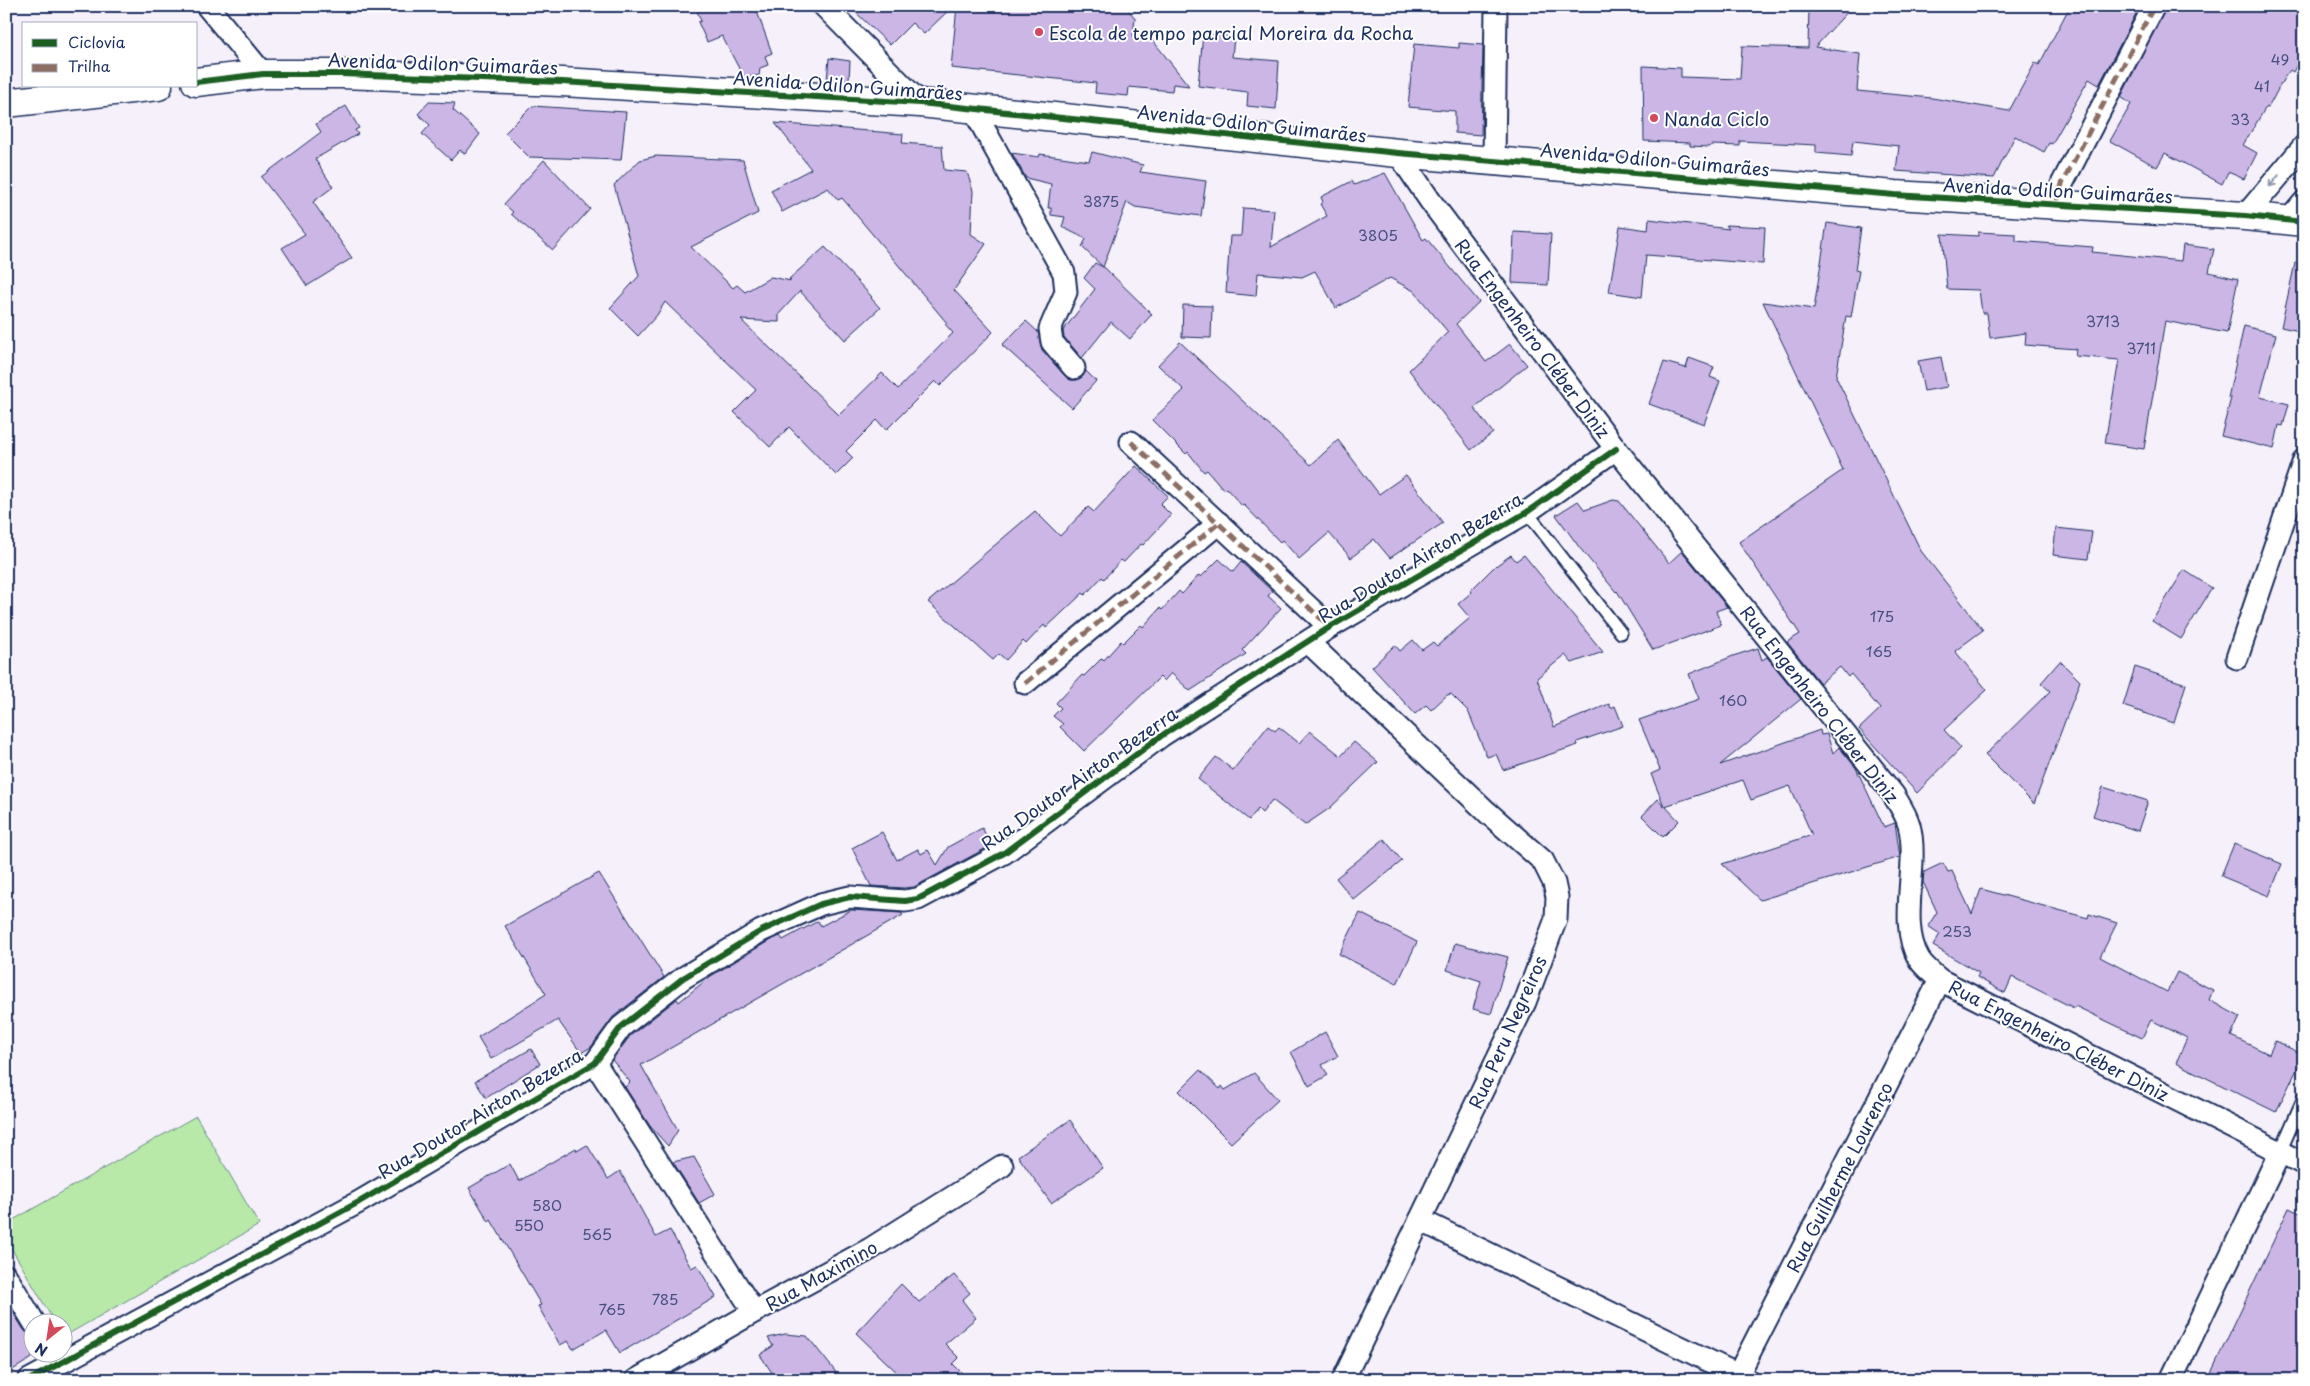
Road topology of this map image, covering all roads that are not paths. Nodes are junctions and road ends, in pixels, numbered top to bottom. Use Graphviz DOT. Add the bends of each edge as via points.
graph roads {
  1 [pos="207,6"];
  2 [pos="824,6"];
  3 [pos="1496,6"];
  4 [pos="2154,6"];
  5 [pos="263,74"];
  6 [pos="198,82"];
  7 [pos="139,88"];
  8 [pos="6,102"];
  9 [pos="920,103"];
  10 [pos="973,109"];
  11 [pos="2304,146"];
  12 [pos="1398,152"];
  13 [pos="1494,161"];
  14 [pos="2056,205"];
  15 [pos="2299,215"];
  16 [pos="2245,216"];
  17 [pos="1074,368"];
  18 [pos="1131,442"];
  19 [pos="1616,449"];
  20 [pos="2304,460"];
  21 [pos="1526,512"];
  22 [pos="1219,523"];
  23 [pos="1330,627"];
  24 [pos="1621,633"];
  25 [pos="1309,642"];
  26 [pos="2237,658"];
  27 [pos="1025,683"];
  28 [pos="1940,980"];
  29 [pos="595,1063"];
  30 [pos="2304,1097"];
  31 [pos="2280,1152"];
  32 [pos="2304,1164"];
  33 [pos="1002,1166"];
  34 [pos="1420,1220"];
  35 [pos="6,1276"];
  36 [pos="754,1312"];
  37 [pos="28,1314"];
  38 [pos="59,1365"];
  39 [pos="1743,1377"];
  40 [pos="29,1380"];
  41 [pos="636,1380"];
  42 [pos="1343,1380"];
  43 [pos="2171,1380"];
  1 -- 5 [label="street"];
  2 -- 9 [label="street"];
  3 -- 13 [label="street"];
  4 -- 14 [label="street" via="2062,184"];
  5 -- 6 [label="street, Avenida Odilon Guimarães"];
  5 -- 9 [label="street, Avenida Odilon Guimarães" via="562,82"];
  7 -- 8 [label="street"];
  9 -- 10 [label="street, Avenida Odilon Guimarães"];
  10 -- 12 [label="street, Avenida Odilon Guimarães"];
  10 -- 17 [label="street" via="1064,273 1066,292 1050,329 1052,342"];
  11 -- 16 [label="street, one-way"];
  12 -- 13 [label="street, Avenida Odilon Guimarães"];
  12 -- 19 [label="street, Rua Engenheiro Cléber Diniz" via="1431,202"];
  13 -- 14 [label="street, Avenida Odilon Guimarães" via="1895,195"];
  14 -- 16 [label="street, Avenida Odilon Guimarães"];
  15 -- 16 [label="street, Avenida Odilon Guimarães"];
  18 -- 22 [label="street"];
  19 -- 21 [label="street, Rua Doutor Airton Bezerra"];
  19 -- 28 [label="street, Rua Engenheiro Cléber Diniz" via="1904,811 1912,852 1911,936 1919,959"];
  20 -- 26 [label="street"];
  21 -- 23 [label="street, Rua Doutor Airton Bezerra"];
  21 -- 24 [label="lane"];
  22 -- 23 [label="street"];
  22 -- 27 [label="street"];
  23 -- 25 [label="street, Rua Doutor Airton Bezerra"];
  25 -- 29 [label="street, Rua Doutor Airton Bezerra" via="1161,736 1004,853 918,899 850,897 821,904 753,936 683,978 621,1027"];
  25 -- 34 [label="street, Rua Peru Negreiros" via="1543,861 1557,897 1556,919 1525,1002"];
  28 -- 31 [label="street, Rua Engenheiro Cléber Diniz"];
  28 -- 39 [label="street, Rua Guilherme Lourenço"];
  29 -- 36 [label="street"];
  29 -- 38 [label="street, Rua Doutor Airton Bezerra" via="359,1202"];
  30 -- 31 [label="lane"];
  31 -- 32 [label="street, Rua Engenheiro Cléber Diniz"];
  31 -- 43 [label="street"];
  33 -- 36 [label="street, Rua Maximino" via="870,1249"];
  34 -- 39 [label="street"];
  34 -- 42 [label="street, Rua Peru Negreiros"];
  35 -- 37 [label="street"];
  36 -- 41 [label="street, Rua Maximino"];
  38 -- 40 [label="street, Rua Doutor Airton Bezerra"];
}
